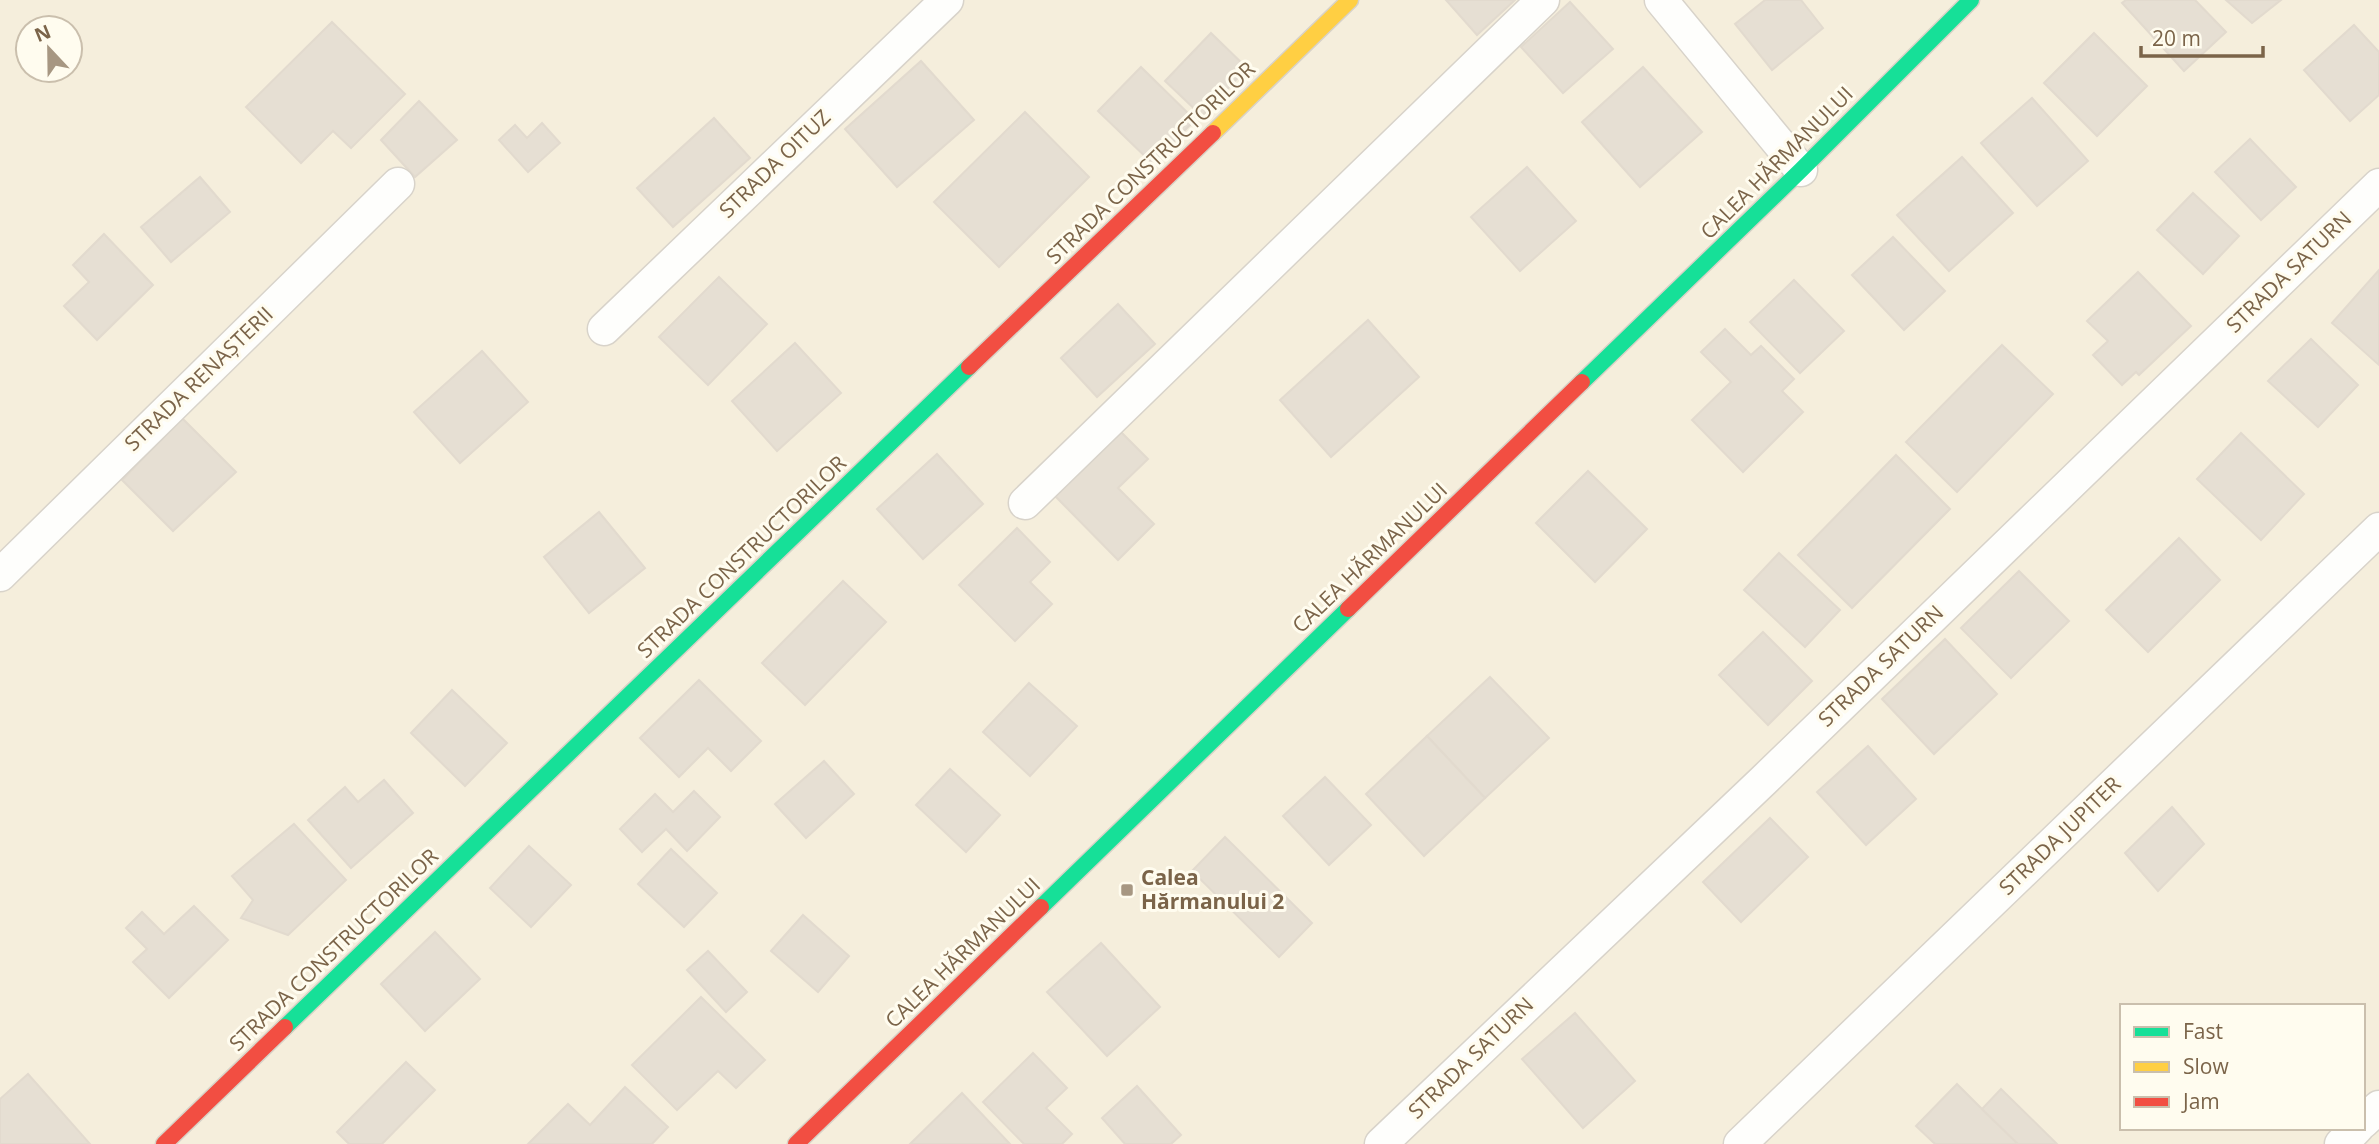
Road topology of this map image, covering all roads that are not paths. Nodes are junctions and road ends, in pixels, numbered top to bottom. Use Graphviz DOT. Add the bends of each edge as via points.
graph roads {
  1 [pos="947,0"];
  2 [pos="1350,0"];
  3 [pos="1543,0"];
  4 [pos="1661,0"];
  5 [pos="1971,0"];
  6 [pos="1801,170"];
  7 [pos="398,184"];
  8 [pos="2379,185"];
  9 [pos="604,329"];
  10 [pos="1025,503"];
  11 [pos="2379,529"];
  12 [pos="0,575"];
  13 [pos="2379,1107"];
  14 [pos="2365,1120"];
  15 [pos="2355,1130"];
  16 [pos="164,1144"];
  17 [pos="796,1144"];
  18 [pos="1381,1144"];
  19 [pos="1740,1144"];
  20 [pos="2341,1144"];
  1 -- 9 [label="street, STRADA OITUZ"];
  2 -- 16 [label="street, STRADA CONSTRUCTORILOR"];
  3 -- 10 [label="street"];
  4 -- 6 [label="street"];
  5 -- 6 [label="street, CALEA HĂRMANULUI"];
  6 -- 17 [label="street, CALEA HĂRMANULUI"];
  7 -- 12 [label="street, STRADA RENAȘTERII"];
  8 -- 18 [label="street, STRADA SATURN"];
  11 -- 19 [label="street, STRADA JUPITER"];
  13 -- 14 [label="street"];
  15 -- 20 [label="street"];
}
